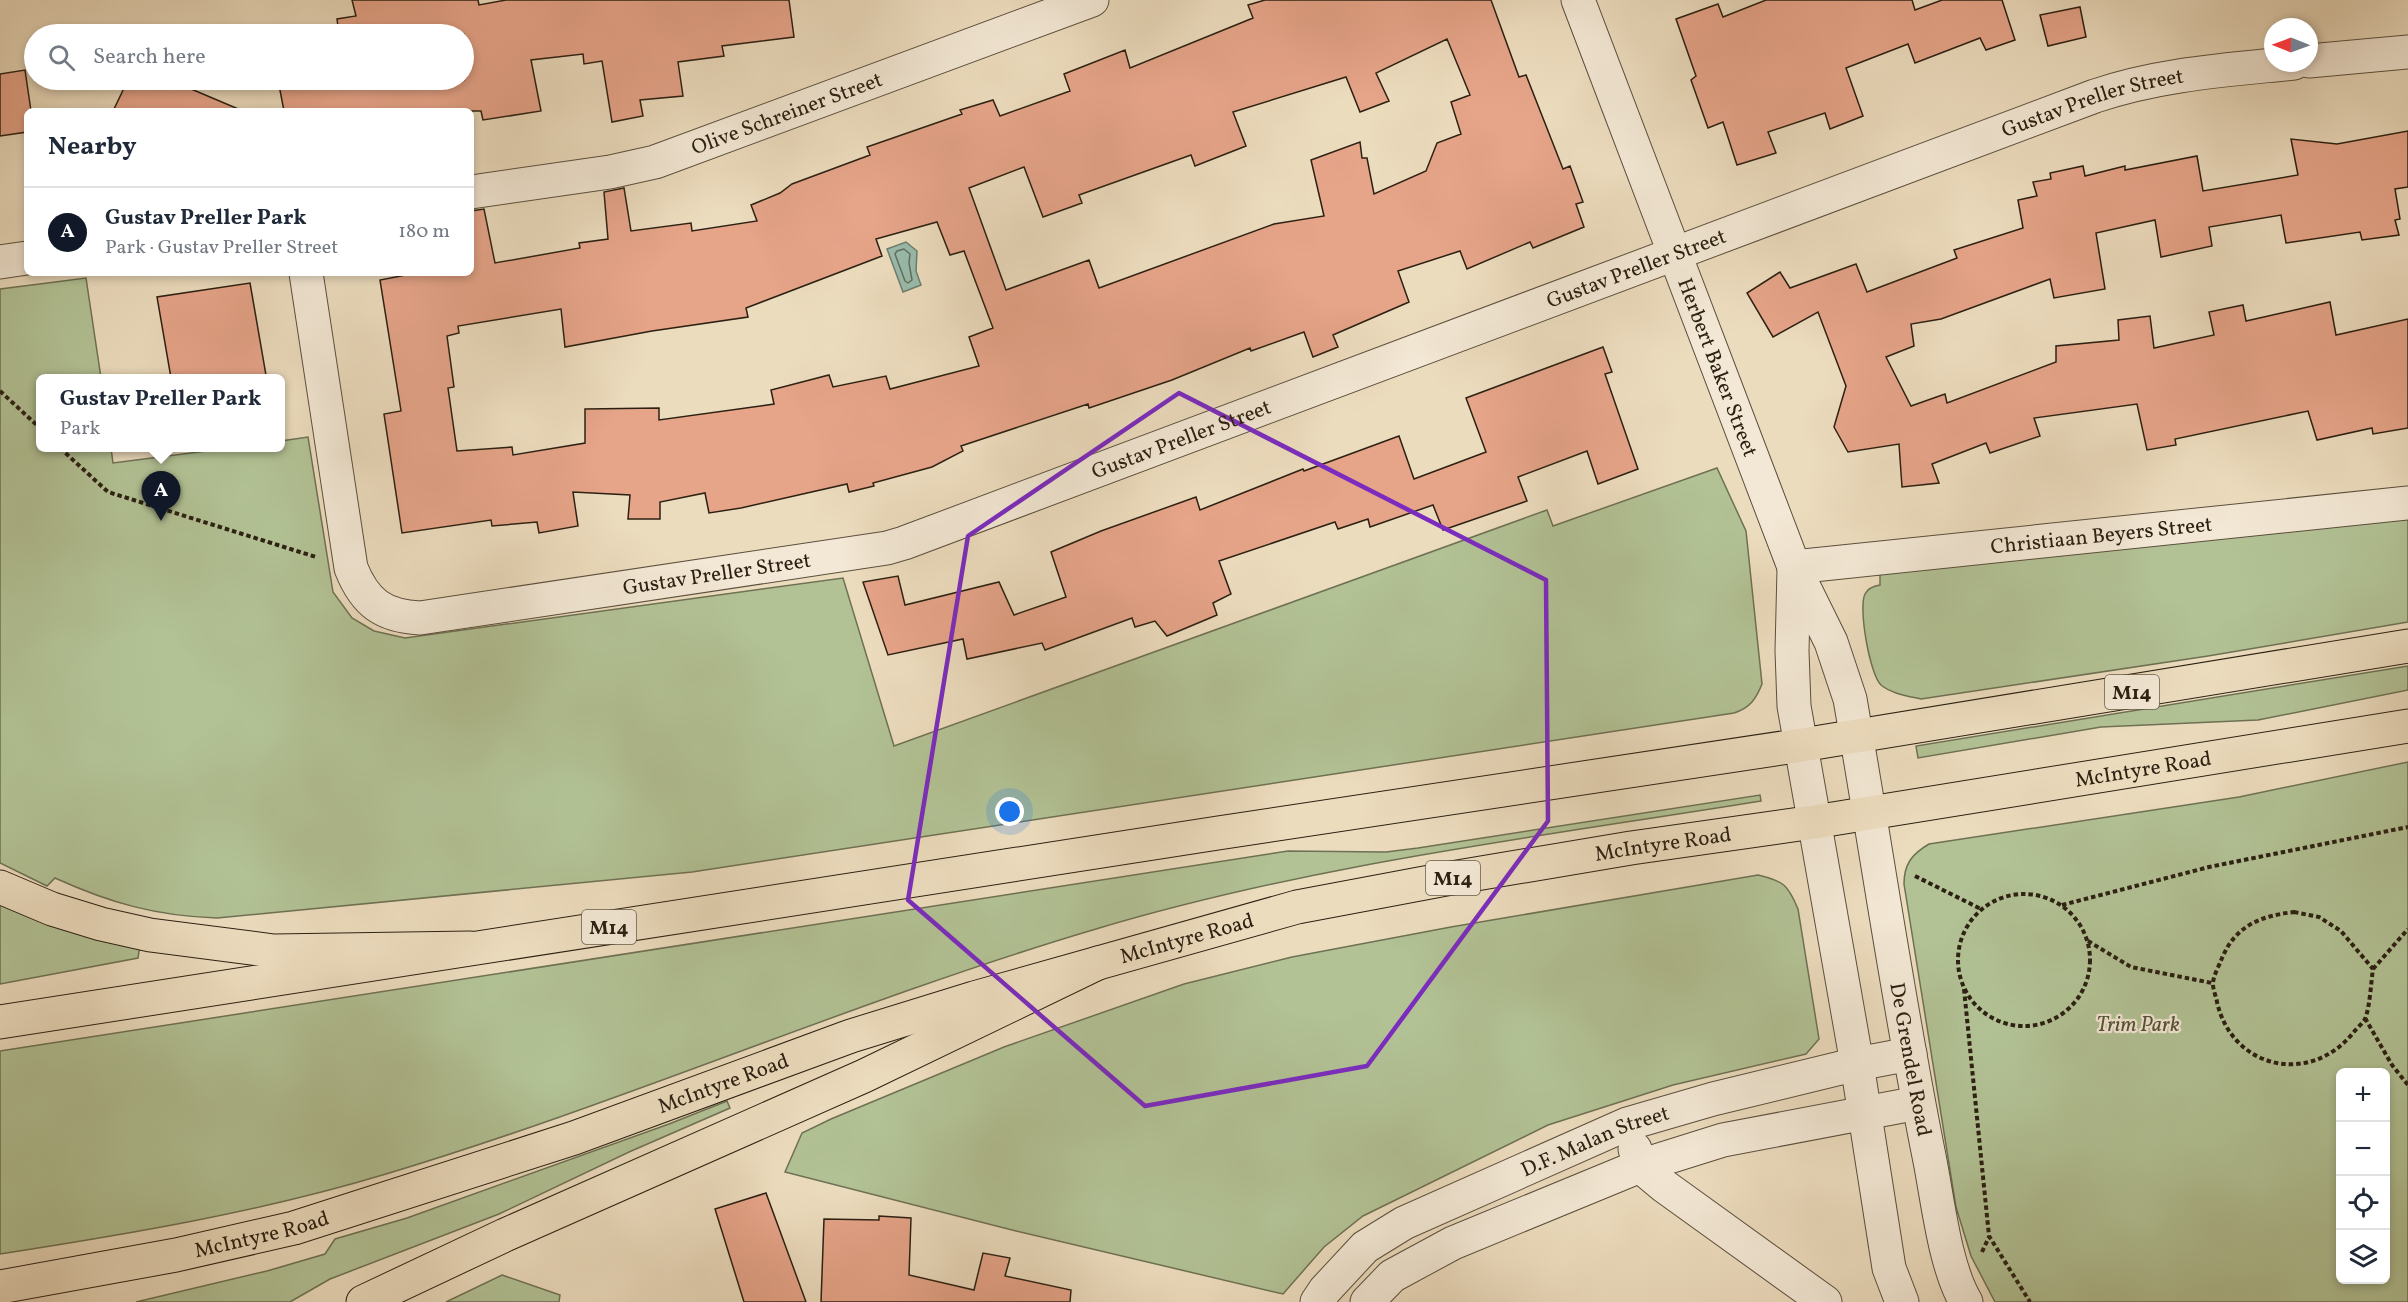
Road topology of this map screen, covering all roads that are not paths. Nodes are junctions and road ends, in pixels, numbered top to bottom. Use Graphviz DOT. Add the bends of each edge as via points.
graph roads {
  1 [pos="1092,0"];
  2 [pos="1578,0"];
  3 [pos="2408,52"];
  4 [pos="2318,61"];
  5 [pos="2264,66"];
  6 [pos="474,192"];
  7 [pos="1674,253"];
  8 [pos="24,258"];
  9 [pos="0,262"];
  10 [pos="306,276"];
  11 [pos="2408,503"];
  12 [pos="1794,567"];
  13 [pos="2408,646"];
  14 [pos="2408,726"];
  15 [pos="1857,736"];
  16 [pos="1802,745"];
  17 [pos="1870,813"];
  18 [pos="1814,822"];
  19 [pos="0,887"];
  20 [pos="470,948"];
  21 [pos="1098,963"];
  22 [pos="0,1022"];
  23 [pos="1910,1054"];
  24 [pos="1857,1064"];
  25 [pos="1918,1103"];
  26 [pos="1864,1113"];
  27 [pos="1627,1124"];
  28 [pos="1640,1166"];
  29 [pos="0,1287"];
  30 [pos="363,1302"];
  31 [pos="1317,1302"];
  32 [pos="1367,1302"];
  33 [pos="1825,1302"];
  34 [pos="1902,1302"];
  35 [pos="1966,1302"];
  1 -- 6 [label="street, Olive Schreiner Street" via="655,162"];
  2 -- 7 [label="street, Herbert Baker Street"];
  3 -- 4 [label="street"];
  5 -- 7 [label="street, Gustav Preller Street" via="2189,74 2121,87"];
  7 -- 10 [label="street, Gustav Preller Street" via="887,548 420,618 403,617 377,606 357,583 351,568"];
  7 -- 12 [label="street, Herbert Baker Street"];
  8 -- 9 [label="street"];
  11 -- 12 [label="street, Christiaan Beyers Street"];
  12 -- 15 [label="street, Herbert Baker Street" via="1832,642"];
  12 -- 16 [label="street, Herbert Baker Street" via="1794,706"];
  13 -- 15 [label="main road, M14"];
  14 -- 17 [label="main road, McIntyre Road / M14"];
  15 -- 16 [label="main road, M14"];
  15 -- 17 [label="street, De Grendel Road"];
  16 -- 18 [label="street, Herbert Baker Street"];
  16 -- 20 [label="main road, M14"];
  17 -- 18 [label="main road, McIntyre Road / M14"];
  17 -- 23 [label="street, De Grendel Road"];
  18 -- 21 [label="main road, McIntyre Road / M14" via="1631,848 1297,907"];
  18 -- 24 [label="street"];
  19 -- 20 [label="main road" via="100,924 273,951"];
  20 -- 22 [label="main road, M14"];
  21 -- 29 [label="main road, McIntyre Road / M14" via="851,1036 574,1138 294,1228 177,1255"];
  21 -- 30 [label="main road" via="864,1076 505,1234"];
  23 -- 24 [label="street, D.F. Malan Street"];
  23 -- 25 [label="street, De Grendel Road"];
  24 -- 26 [label="street"];
  24 -- 27 [label="street, D.F. Malan Street"];
  25 -- 26 [label="street, D.F. Malan Street"];
  25 -- 35 [label="street, De Grendel Road" via="1950,1259"];
  26 -- 28 [label="street, D.F. Malan Street" via="1723,1140"];
  26 -- 34 [label="street" via="1889,1268"];
  27 -- 28 [label="street"];
  27 -- 31 [label="street, D.F. Malan Street" via="1404,1223 1365,1247"];
  28 -- 32 [label="street, D.F. Malan Street" via="1453,1243 1392,1276"];
  28 -- 33 [label="street"];
}
